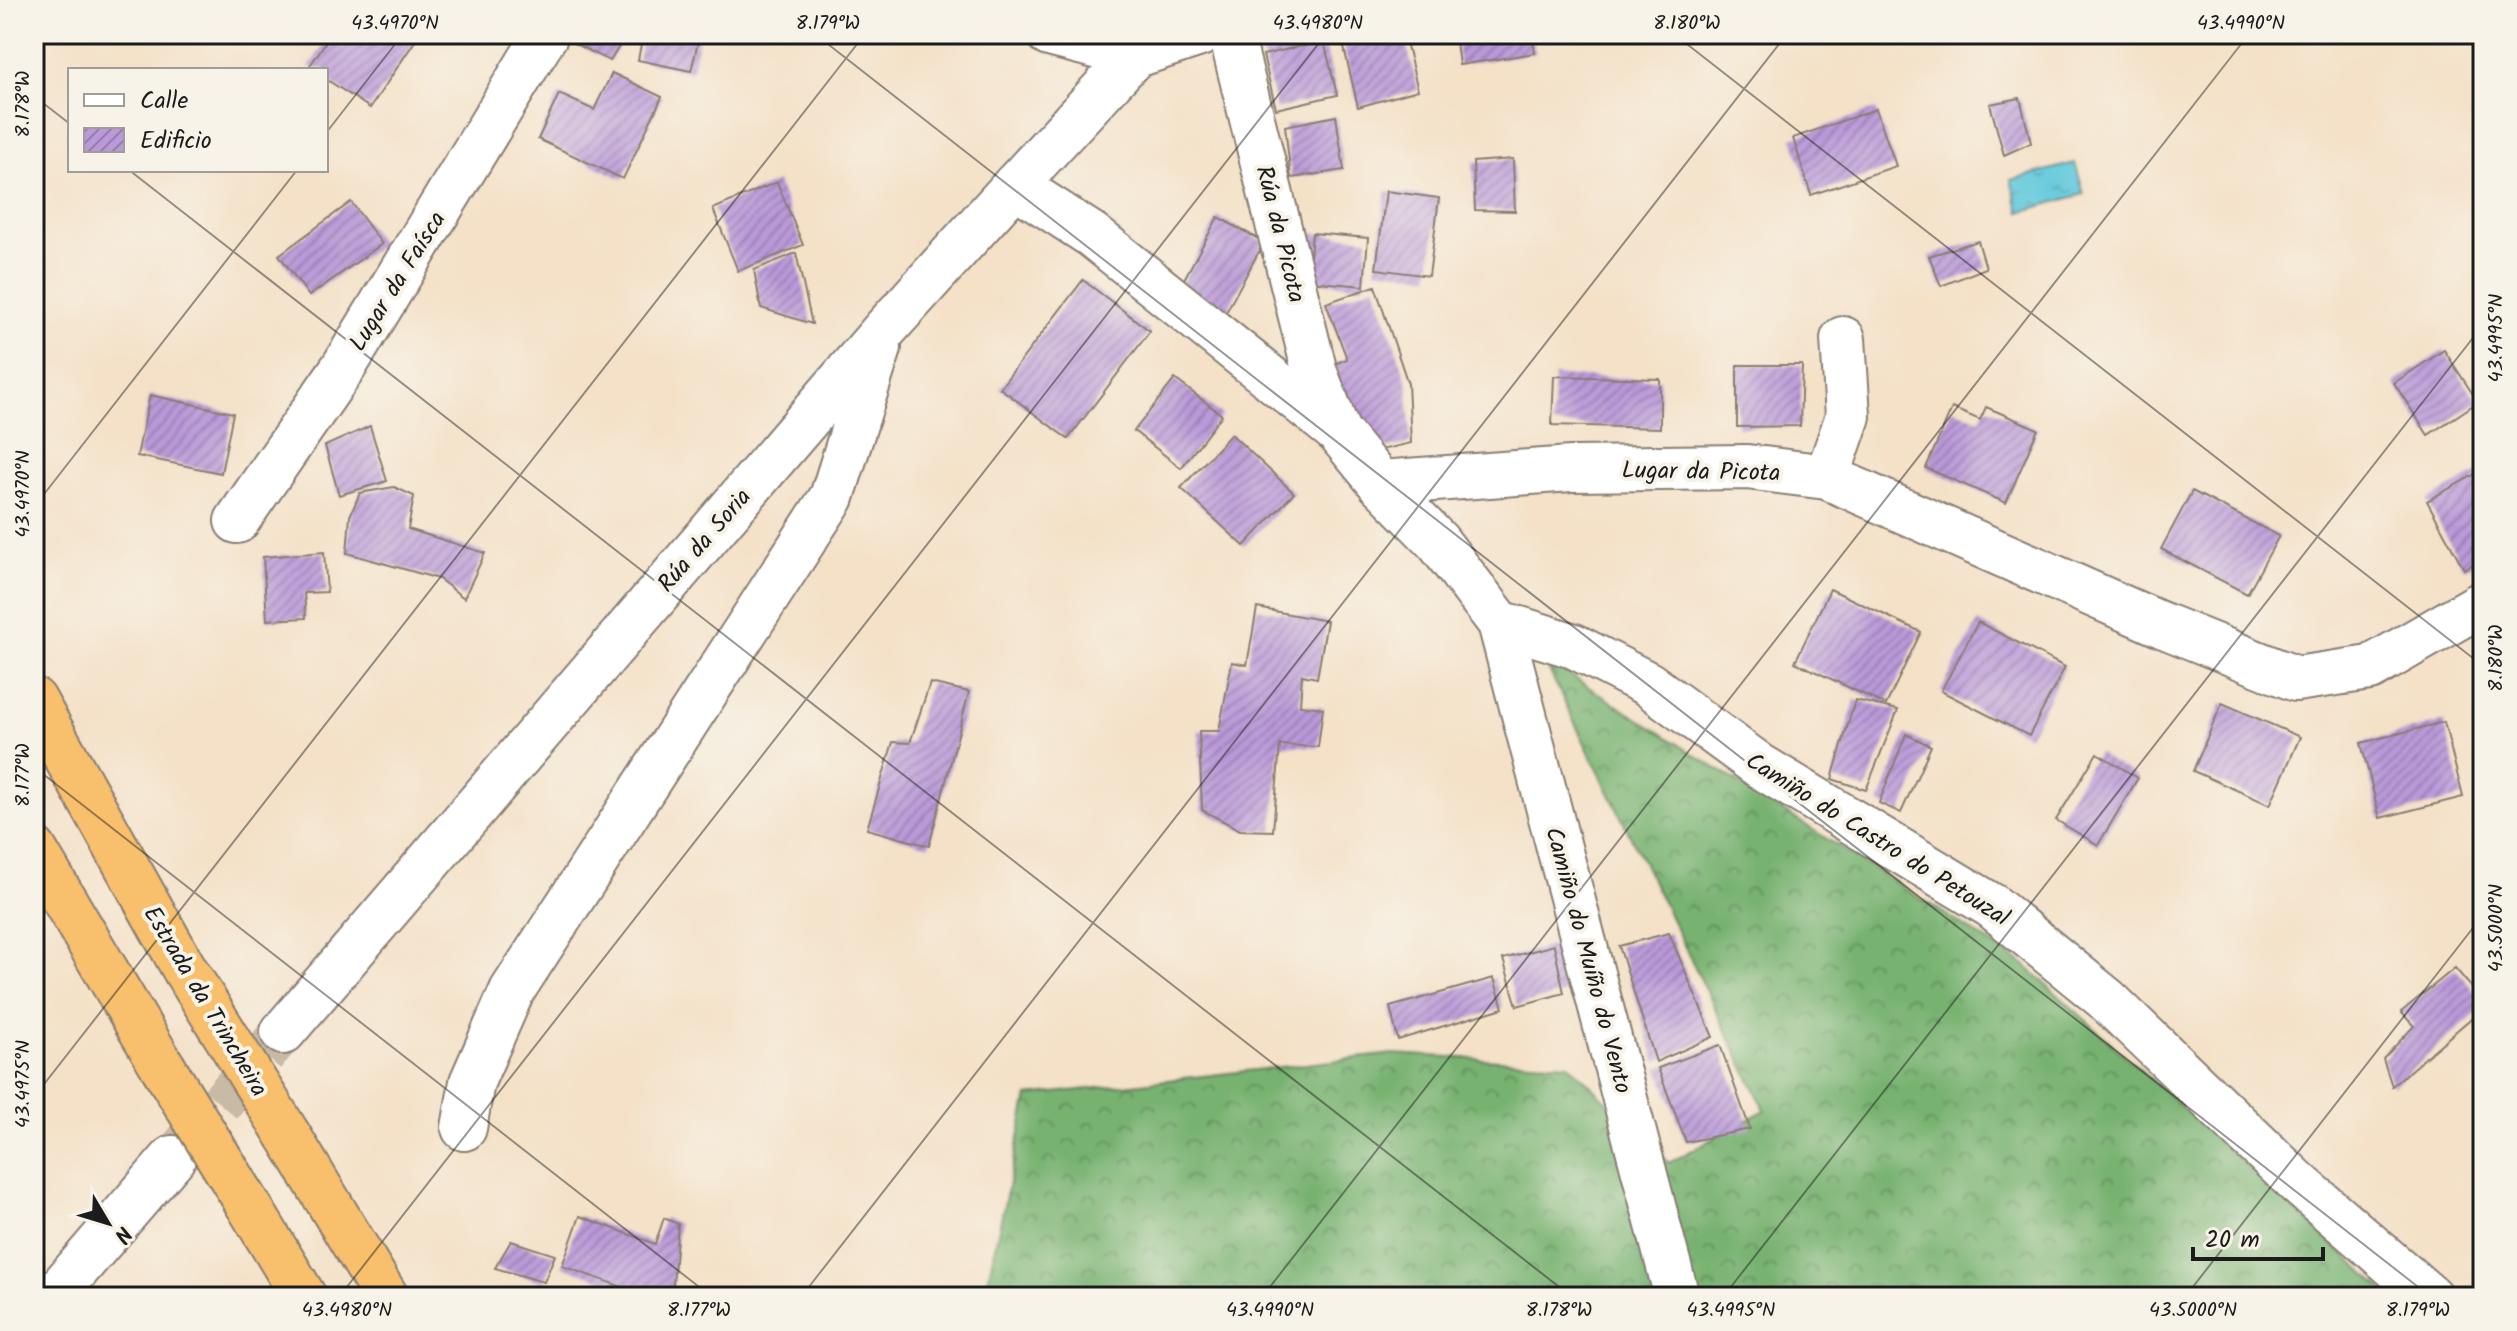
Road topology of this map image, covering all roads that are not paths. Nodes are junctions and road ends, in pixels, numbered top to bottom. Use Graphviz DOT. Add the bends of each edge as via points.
graph roads {
  1 [pos="546,34"];
  2 [pos="1049,34"];
  3 [pos="1200,34"];
  4 [pos="1231,34"];
  5 [pos="1134,56"];
  6 [pos="1015,185"];
  7 [pos="884,330"];
  8 [pos="1843,339"];
  9 [pos="1338,432"];
  10 [pos="1827,477"];
  11 [pos="1380,483"];
  12 [pos="237,521"];
  13 [pos="2483,603"];
  14 [pos="1500,623"];
  15 [pos="34,700"];
  16 [pos="34,849"];
  17 [pos="283,1032"];
  18 [pos="464,1128"];
  19 [pos="173,1158"];
  20 [pos="53,1297"];
  21 [pos="304,1297"];
  22 [pos="386,1297"];
  23 [pos="1677,1297"];
  24 [pos="2430,1297"];
  1 -- 12 [label="street, Lugar da Faísca" via="343,368"];
  2 -- 5 [label="street"];
  3 -- 5 [label="street"];
  4 -- 9 [label="street, Rúa da Picota" via="1315,373"];
  5 -- 6 [label="street, Rúa da Soria"];
  6 -- 7 [label="street, Rúa da Soria"];
  6 -- 9 [label="street" via="1092,235"];
  7 -- 17 [label="street, Rúa da Soria"];
  7 -- 18 [label="street" via="832,497 512,991 472,1082"];
  8 -- 10 [label="street" via="1848,416"];
  9 -- 11 [label="street"];
  10 -- 11 [label="street, Lugar da Picota" via="1747,467 1571,469"];
  10 -- 13 [label="street, Lugar da Picota" via="2296,679 2370,668"];
  11 -- 14 [label="street" via="1438,542"];
  14 -- 23 [label="street, Camiño do Muíño do Vento"];
  14 -- 24 [label="street, Camiño do Castro do Petouzal" via="1574,646 1648,684 1760,766 1992,906 2106,999 2298,1183"];
  15 -- 22 [label="highway, Estrada da Trincheira, bridge" via="185,970"];
  16 -- 21 [label="highway, bridge"];
  19 -- 20 [label="street"];
}
